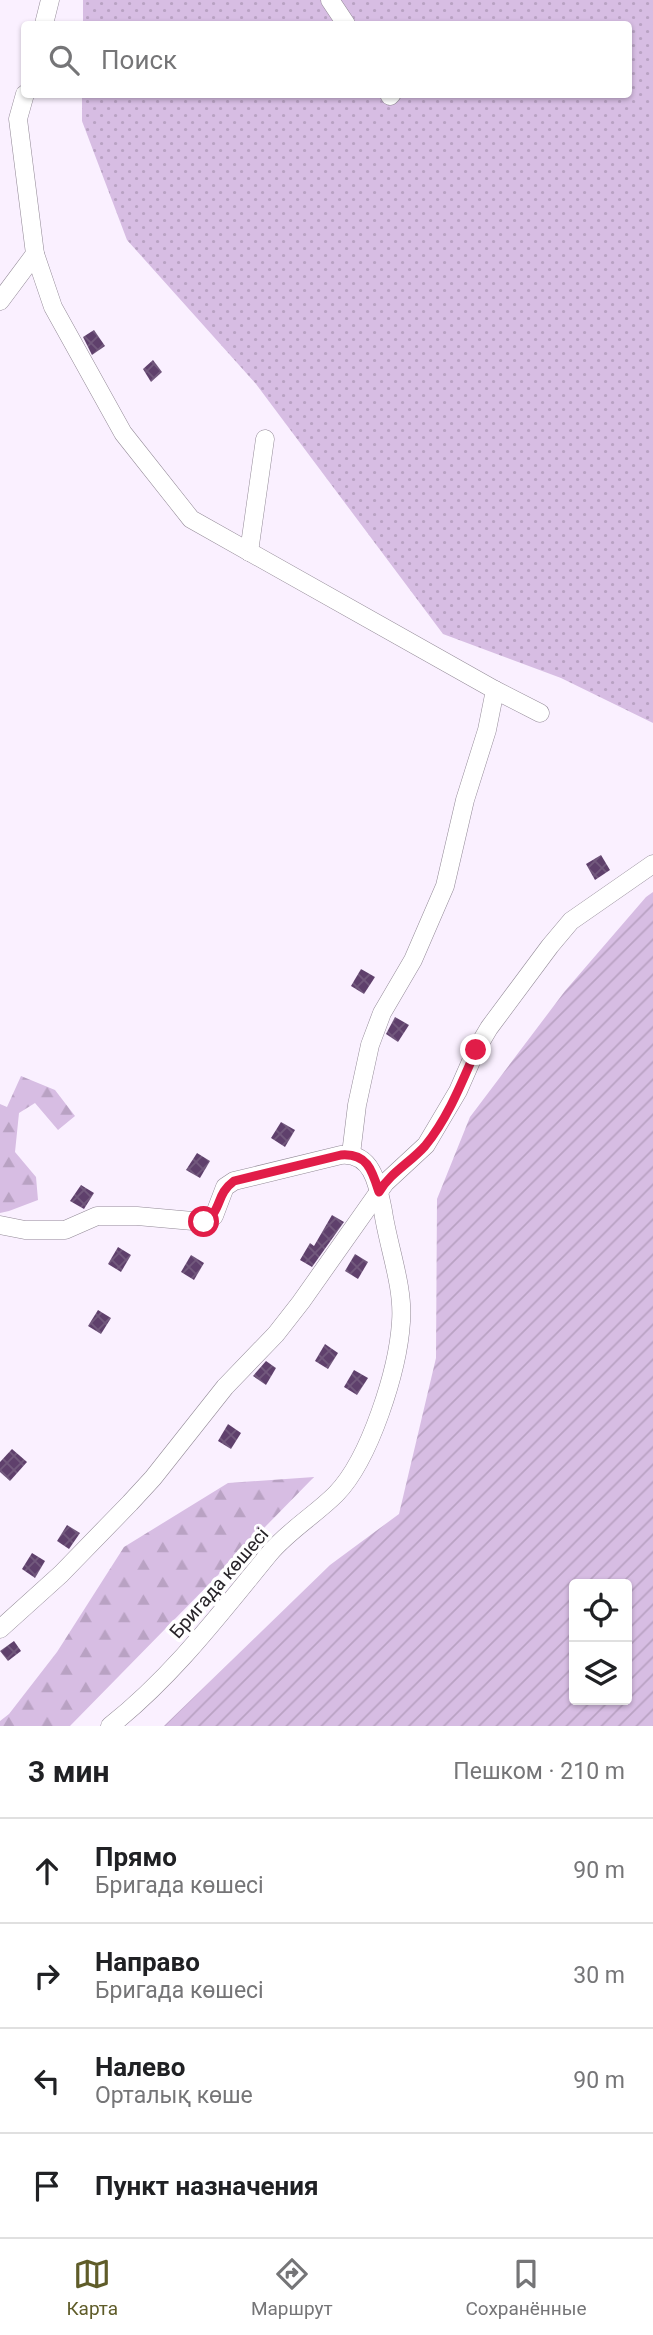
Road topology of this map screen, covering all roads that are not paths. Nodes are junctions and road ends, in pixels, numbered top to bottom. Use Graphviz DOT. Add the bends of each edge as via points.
graph roads {
  1 [pos="50,0"];
  2 [pos="330,0"];
  3 [pos="45,21"];
  4 [pos="344,21"];
  5 [pos="24,98"];
  6 [pos="35,254"];
  7 [pos="0,301"];
  8 [pos="265,439"];
  9 [pos="249,552"];
  10 [pos="495,690"];
  11 [pos="540,712"];
  12 [pos="653,864"];
  13 [pos="351,1154"];
  14 [pos="379,1192"];
  15 [pos="0,1225"];
  16 [pos="0,1629"];
  17 [pos="110,1726"];
  1 -- 3 [label="street"];
  2 -- 4 [label="street"];
  5 -- 6 [label="street" via="18,118"];
  6 -- 7 [label="street"];
  6 -- 9 [label="street" via="54,307 123,433 191,519"];
  8 -- 9 [label="street"];
  9 -- 10 [label="street"];
  10 -- 11 [label="street"];
  10 -- 13 [label="street" via="445,886 370,1045"];
  12 -- 14 [label="street" via="571,921 550,946 489,1028 426,1145"];
  13 -- 14 [label="street, Бригада көшесі" via="367,1164"];
  13 -- 15 [label="street" via="234,1181 225,1188 214,1216 204,1222 97,1216 65,1230"];
  14 -- 16 [label="street" via="276,1334 225,1388 153,1478 61,1574"];
  14 -- 17 [label="street, Бригада көшесі" via="401,1320 391,1373 360,1461 337,1492 273,1549 177,1665"];
}
